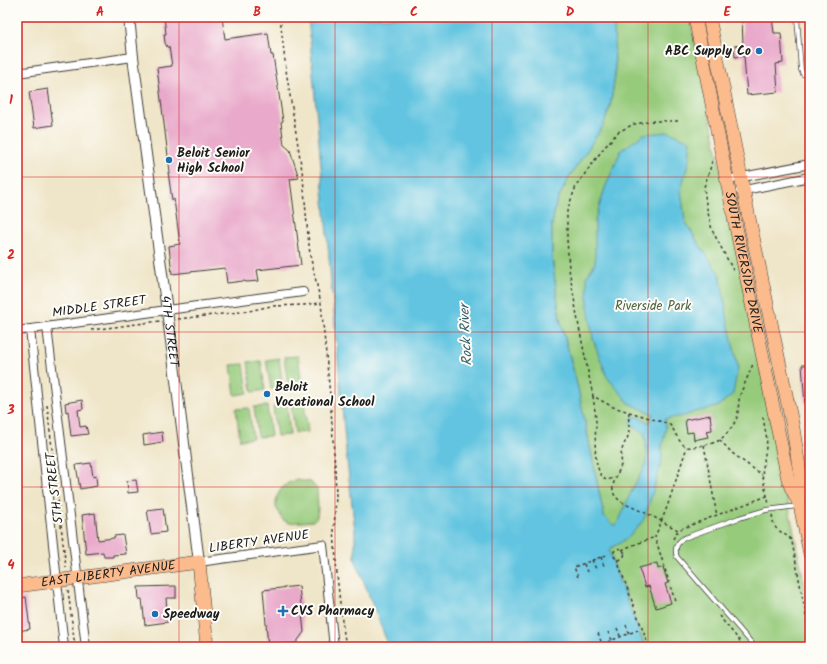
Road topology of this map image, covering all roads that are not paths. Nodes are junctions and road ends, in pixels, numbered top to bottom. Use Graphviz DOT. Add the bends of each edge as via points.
graph roads {
  1 [pos="129,17"];
  2 [pos="695,17"];
  3 [pos="709,17"];
  4 [pos="797,17"];
  5 [pos="133,57"];
  6 [pos="17,73"];
  7 [pos="810,76"];
  8 [pos="810,164"];
  9 [pos="810,177"];
  10 [pos="727,180"];
  11 [pos="742,184"];
  12 [pos="730,193"];
  13 [pos="303,292"];
  14 [pos="167,310"];
  15 [pos="47,327"];
  16 [pos="30,329"];
  17 [pos="17,331"];
  18 [pos="800,505"];
  19 [pos="810,554"];
  20 [pos="199,562"];
  21 [pos="67,579"];
  22 [pos="17,586"];
  23 [pos="64,647"];
  24 [pos="86,647"];
  25 [pos="207,647"];
  26 [pos="334,647"];
  27 [pos="755,647"];
  1 -- 5 [label="street, 4TH STREET"];
  2 -- 10 [label="main road, SOUTH RIVERSIDE DRIVE"];
  3 -- 11 [label="main road, SOUTH RIVERSIDE DRIVE"];
  4 -- 7 [label="lane" via="801,70 803,74"];
  5 -- 6 [label="street"];
  5 -- 14 [label="street, 4TH STREET"];
  8 -- 11 [label="street"];
  9 -- 11 [label="street"];
  10 -- 11 [label="street"];
  10 -- 12 [label="main road, SOUTH RIVERSIDE DRIVE"];
  11 -- 12 [label="street"];
  11 -- 18 [label="main road, SOUTH RIVERSIDE DRIVE" via="794,428"];
  12 -- 18 [label="main road, SOUTH RIVERSIDE DRIVE" via="788,480"];
  13 -- 14 [label="street, MIDDLE STREET"];
  14 -- 15 [label="street, MIDDLE STREET"];
  14 -- 20 [label="street, 4TH STREET"];
  15 -- 16 [label="street, MIDDLE STREET"];
  15 -- 21 [label="street, 5TH STREET"];
  16 -- 17 [label="street, MIDDLE STREET"];
  16 -- 21 [label="street, 5TH STREET"];
  18 -- 19 [label="main road, SOUTH RIVERSIDE DRIVE"];
  18 -- 27 [label="lane" via="770,509 739,518 684,538 677,544 677,557"];
  20 -- 21 [label="main road, EAST LIBERTY AVENUE"];
  20 -- 25 [label="main road, 4TH STREET"];
  20 -- 26 [label="street, LIBERTY AVENUE" via="323,545"];
  21 -- 22 [label="main road, EAST LIBERTY AVENUE"];
  21 -- 23 [label="street, 5TH STREET"];
  21 -- 24 [label="street, 5TH STREET"];
}
